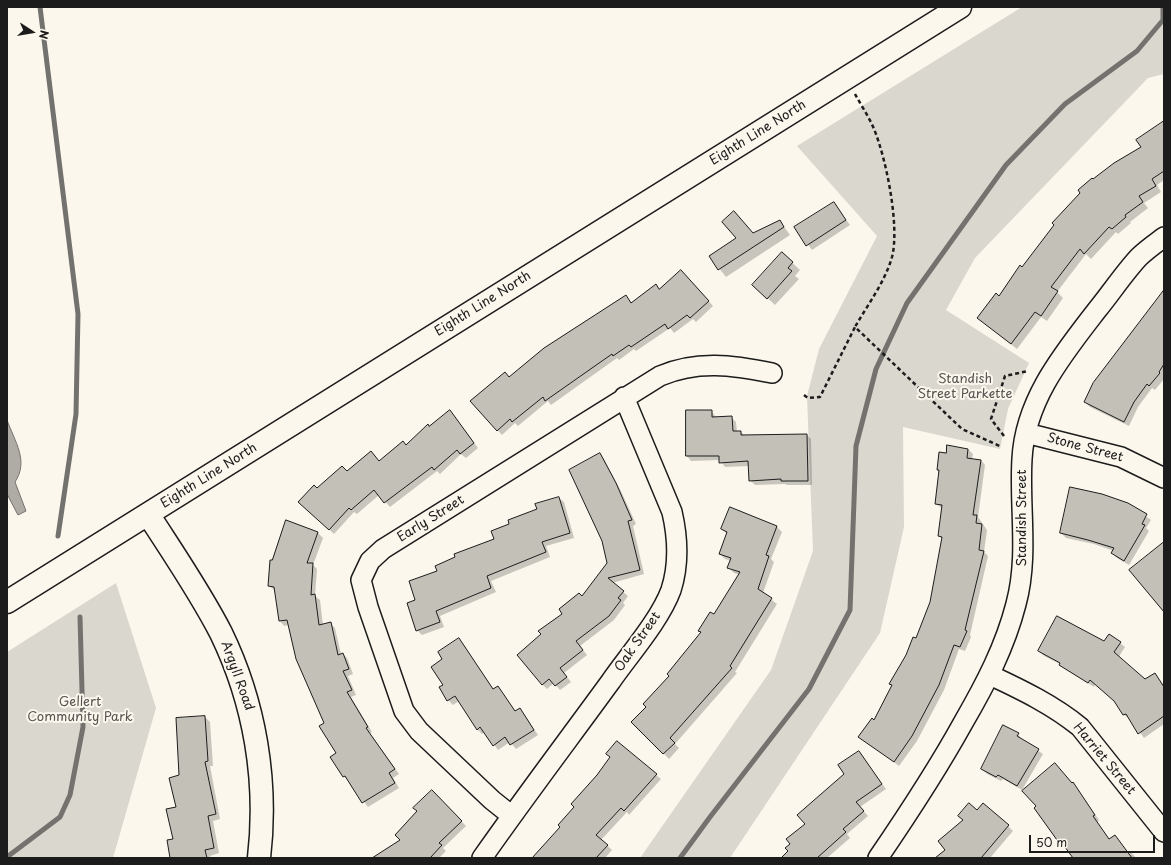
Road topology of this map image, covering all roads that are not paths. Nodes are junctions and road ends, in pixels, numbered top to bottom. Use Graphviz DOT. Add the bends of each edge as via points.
graph roads {
  1 [pos="960,7"];
  2 [pos="1164,237"];
  3 [pos="772,373"];
  4 [pos="624,397"];
  5 [pos="1026,433"];
  6 [pos="1164,478"];
  7 [pos="148,514"];
  8 [pos="7,602"];
  9 [pos="990,675"];
  10 [pos="512,816"];
  11 [pos="1164,832"];
  12 [pos="260,858"];
  13 [pos="482,858"];
  14 [pos="878,858"];
  1 -- 7 [label="street, Eighth Line North"];
  2 -- 5 [label="street, Standish Street" via="1140,257 1047,376"];
  3 -- 4 [label="street, Early Street" via="724,365 690,366 660,376"];
  4 -- 10 [label="street, Oak Street" via="672,512 677,548 675,575 668,596 646,632"];
  4 -- 10 [label="street, Early Street" via="383,549 370,561 361,580 404,711 419,731"];
  5 -- 6 [label="street, Stone Street" via="1114,455"];
  5 -- 9 [label="street, Standish Street" via="1022,458 1022,569 1017,602"];
  7 -- 8 [label="street, Eighth Line North"];
  7 -- 12 [label="street, Argyll Road" via="207,608 230,654 244,693 257,744 262,784"];
  9 -- 11 [label="street, Harriet Street" via="1063,714 1080,728"];
  9 -- 14 [label="street, Standish Street" via="934,776"];
  10 -- 13 [label="street, Oak Street"];
}
